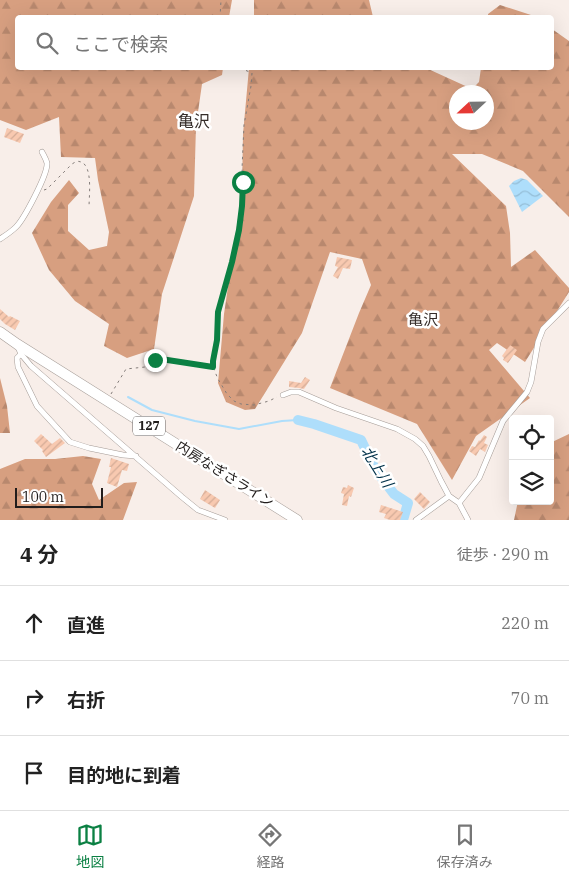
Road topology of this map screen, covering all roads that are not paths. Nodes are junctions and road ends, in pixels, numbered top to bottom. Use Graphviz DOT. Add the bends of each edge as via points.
graph roads {
  1 [pos="42,152"];
  2 [pos="0,238"];
  3 [pos="569,303"];
  4 [pos="0,332"];
  5 [pos="19,349"];
  6 [pos="283,395"];
  7 [pos="136,456"];
  8 [pos="449,496"];
  9 [pos="459,503"];
  10 [pos="225,520"];
  11 [pos="297,520"];
  12 [pos="416,520"];
  13 [pos="468,520"];
  1 -- 2 [label="street" via="47,165 42,182 18,226"];
  3 -- 9 [label="street" via="543,329 527,392 504,421 479,478"];
  4 -- 5 [label="highway, 内房なぎさライン / 127"];
  5 -- 7 [label="street" via="37,371"];
  5 -- 7 [label="street" via="18,368 37,406 70,442"];
  5 -- 11 [label="highway, 内房なぎさライン / 127" via="108,400"];
  6 -- 8 [label="street" via="299,392 397,429 415,439 429,456"];
  7 -- 10 [label="street" via="198,510"];
  8 -- 9 [label="street"];
  8 -- 12 [label="street"];
  9 -- 13 [label="street"];
}
